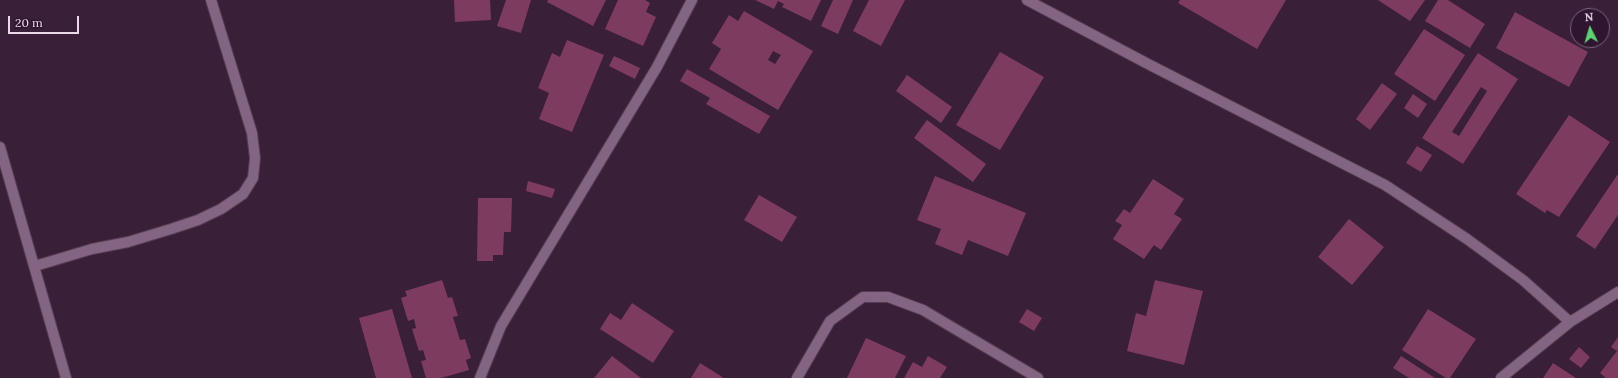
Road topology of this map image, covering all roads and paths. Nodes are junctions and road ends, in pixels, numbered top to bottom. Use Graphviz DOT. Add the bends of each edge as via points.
graph roads {
  1 [pos="211,0"];
  2 [pos="692,0"];
  3 [pos="1027,0"];
  4 [pos="0,147"];
  5 [pos="35,266"];
  6 [pos="1618,292"];
  7 [pos="1570,322"];
  8 [pos="66,378"];
  9 [pos="480,378"];
  10 [pos="797,378"];
  11 [pos="1038,378"];
  12 [pos="1501,378"];
  1 -- 5 [label="street" via="252,133 255,158 253,178 243,194 222,208 192,222"];
  2 -- 9 [label="street" via="657,67 501,326"];
  3 -- 7 [label="street" via="1385,185 1468,238 1523,280"];
  4 -- 5 [label="street"];
  5 -- 8 [label="street"];
  6 -- 7 [label="street"];
  7 -- 12 [label="street"];
  10 -- 11 [label="street" via="830,320 863,297 888,297 923,310"];
}
